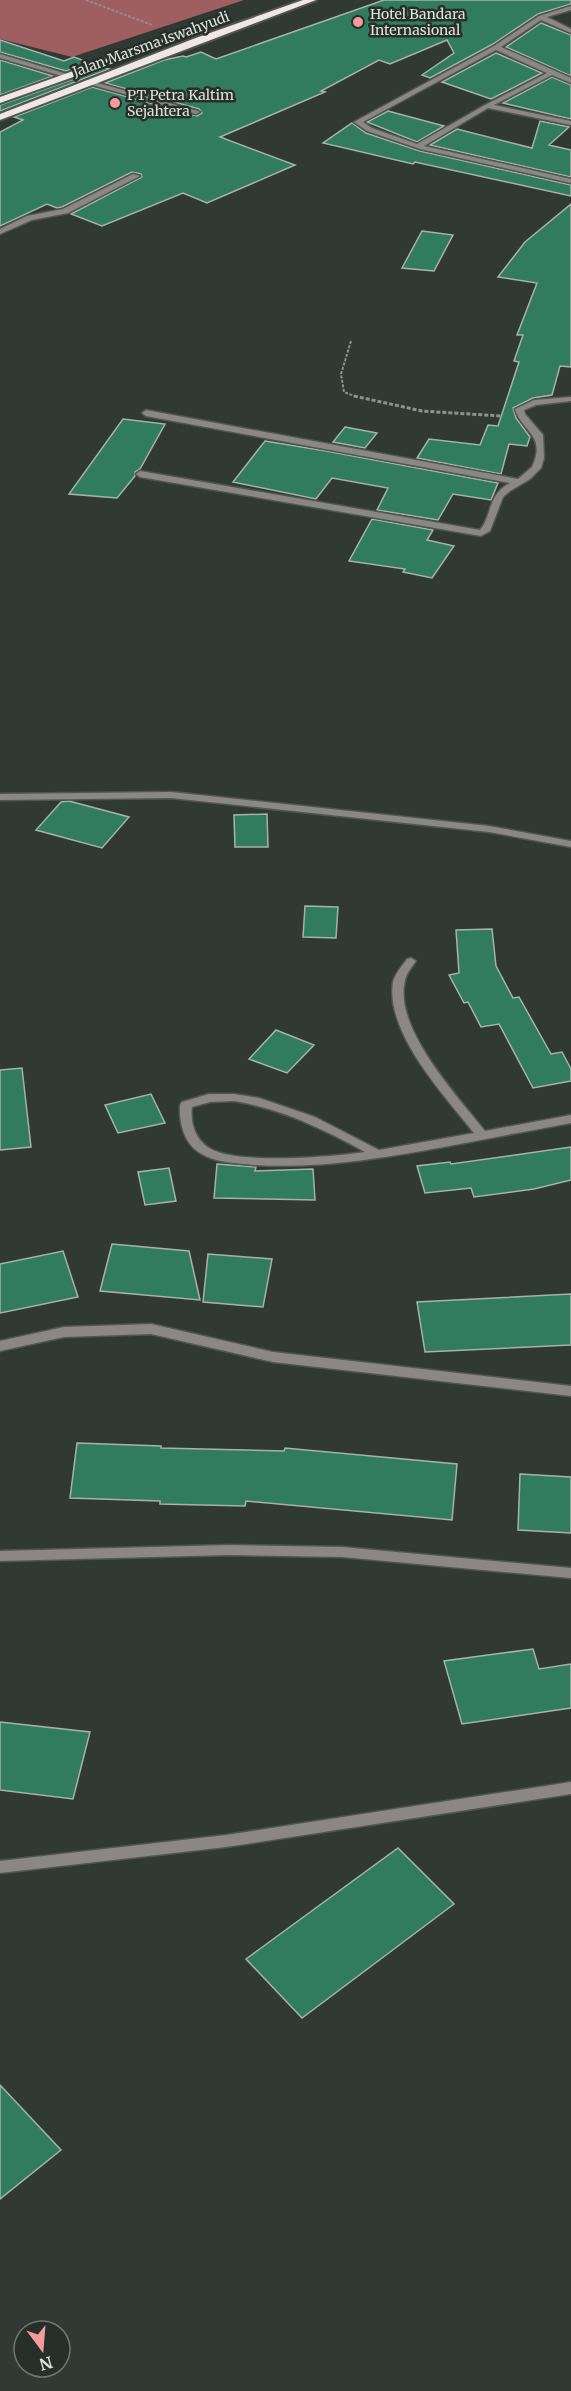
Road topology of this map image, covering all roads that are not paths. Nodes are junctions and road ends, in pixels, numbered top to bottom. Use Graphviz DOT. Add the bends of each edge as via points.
graph roads {
  1 [pos="280,0"];
  2 [pos="312,0"];
  3 [pos="571,8"];
  4 [pos="541,16"];
  5 [pos="571,31"];
  6 [pos="496,47"];
  7 [pos="0,56"];
  8 [pos="554,72"];
  9 [pos="65,75"];
  10 [pos="571,81"];
  11 [pos="87,82"];
  12 [pos="0,100"];
  13 [pos="487,106"];
  14 [pos="196,112"];
  15 [pos="0,117"];
  16 [pos="571,123"];
  17 [pos="418,146"];
  18 [pos="136,176"];
  19 [pos="571,181"];
  20 [pos="0,231"];
  21 [pos="571,399"];
  22 [pos="146,413"];
  23 [pos="140,474"];
  24 [pos="519,482"];
  25 [pos="0,797"];
  26 [pos="571,844"];
  27 [pos="411,961"];
  28 [pos="571,1119"];
  29 [pos="482,1136"];
  30 [pos="379,1155"];
  31 [pos="0,1346"];
  32 [pos="571,1391"];
  33 [pos="0,1556"];
  34 [pos="571,1573"];
  35 [pos="571,1788"];
  36 [pos="0,1867"];
  1 -- 9 [label="highway, Jalan Marsma Iswahyudi"];
  2 -- 11 [label="highway, Jalan Marsma Iswahyudi"];
  3 -- 4 [label="street"];
  4 -- 5 [label="street"];
  4 -- 6 [label="street"];
  6 -- 8 [label="street"];
  6 -- 17 [label="street" via="358,123 367,131"];
  7 -- 9 [label="street"];
  8 -- 10 [label="street"];
  8 -- 13 [label="street"];
  9 -- 12 [label="highway, Jalan Marsma Iswahyudi"];
  11 -- 14 [label="street"];
  11 -- 15 [label="highway, Jalan Marsma Iswahyudi"];
  13 -- 16 [label="street"];
  13 -- 17 [label="street"];
  17 -- 19 [label="street"];
  18 -- 20 [label="street" via="65,211 30,218"];
  21 -- 24 [label="street" via="519,409 539,435 540,447 536,472"];
  22 -- 24 [label="street"];
  23 -- 24 [label="street" via="478,533 486,531 496,500 504,490"];
  25 -- 26 [label="street" via="171,795 489,829"];
  27 -- 29 [label="street" via="399,981 398,1003 403,1024"];
  28 -- 29 [label="street"];
  29 -- 30 [label="street"];
  30 -- 30 [label="street" via="274,1162 211,1154 192,1137 184,1120 186,1105 201,1098 229,1095 329,1126"];
  31 -- 32 [label="street" via="64,1332 151,1329 273,1357"];
  33 -- 34 [label="street" via="229,1550 342,1552"];
  35 -- 36 [label="street" via="226,1841"];
}
